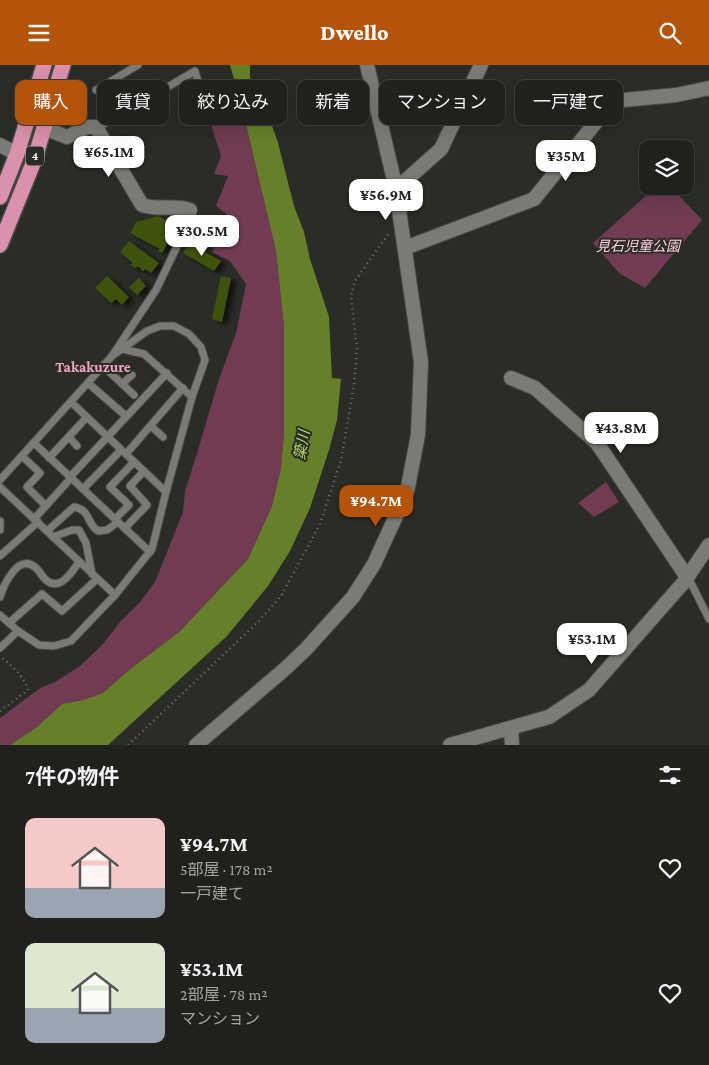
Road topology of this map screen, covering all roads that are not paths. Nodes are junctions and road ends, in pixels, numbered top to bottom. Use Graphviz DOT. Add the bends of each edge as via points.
graph roads {
  1 [pos="44,65"];
  2 [pos="63,65"];
  3 [pos="138,65"];
  4 [pos="367,65"];
  5 [pos="481,65"];
  6 [pos="194,68"];
  7 [pos="198,80"];
  8 [pos="709,88"];
  9 [pos="96,90"];
  10 [pos="44,127"];
  11 [pos="96,127"];
  12 [pos="0,145"];
  13 [pos="17,154"];
  14 [pos="396,189"];
  15 [pos="0,197"];
  16 [pos="182,235"];
  17 [pos="0,245"];
  18 [pos="405,248"];
  19 [pos="122,349"];
  20 [pos="112,356"];
  21 [pos="103,366"];
  22 [pos="167,373"];
  23 [pos="132,375"];
  24 [pos="511,377"];
  25 [pos="88,383"];
  26 [pos="122,384"];
  27 [pos="183,388"];
  28 [pos="134,395"];
  29 [pos="192,397"];
  30 [pos="71,402"];
  31 [pos="126,416"];
  32 [pos="87,417"];
  33 [pos="151,426"];
  34 [pos="107,436"];
  35 [pos="68,437"];
  36 [pos="163,437"];
  37 [pos="34,443"];
  38 [pos="77,446"];
  39 [pos="124,452"];
  40 [pos="22,456"];
  41 [pos="49,458"];
  42 [pos="134,462"];
  43 [pos="144,471"];
  44 [pos="71,478"];
  45 [pos="0,480"];
  46 [pos="0,487"];
  47 [pos="83,489"];
  48 [pos="166,492"];
  49 [pos="46,506"];
  50 [pos="0,521"];
  51 [pos="36,521"];
  52 [pos="117,521"];
  53 [pos="125,528"];
  54 [pos="0,530"];
  55 [pos="47,531"];
  56 [pos="53,537"];
  57 [pos="709,545"];
  58 [pos="150,552"];
  59 [pos="0,556"];
  60 [pos="79,562"];
  61 [pos="94,576"];
  62 [pos="687,577"];
  63 [pos="115,595"];
  64 [pos="0,597"];
  65 [pos="0,615"];
  66 [pos="709,619"];
  67 [pos="9,623"];
  68 [pos="18,631"];
  69 [pos="0,648"];
  70 [pos="511,727"];
  71 [pos="196,745"];
  72 [pos="450,745"];
  73 [pos="512,745"];
  1 -- 13 [label="highway, 4"];
  2 -- 10 [label="highway, 4"];
  3 -- 9 [label="lane"];
  4 -- 14 [label="street"];
  5 -- 14 [label="street" via="441,149"];
  6 -- 7 [label="lane"];
  6 -- 11 [label="lane"];
  8 -- 18 [label="street" via="676,95 613,101 534,199"];
  10 -- 11 [label="street" via="67,137 88,127"];
  10 -- 17 [label="highway, 4" via="34,161"];
  11 -- 16 [label="street" via="142,205 190,209"];
  12 -- 13 [label="street"];
  13 -- 15 [label="highway, 4"];
  14 -- 18 [label="street"];
  16 -- 20 [label="lane" via="156,290"];
  18 -- 71 [label="street" via="421,362 418,435 407,492 374,564 353,597 292,662"];
  19 -- 20 [label="lane"];
  19 -- 22 [label="lane" via="144,353"];
  19 -- 29 [label="lane" via="160,326 174,326 190,333 201,347 205,360"];
  20 -- 21 [label="lane"];
  21 -- 25 [label="lane"];
  21 -- 26 [label="lane"];
  22 -- 27 [label="lane"];
  22 -- 31 [label="lane"];
  23 -- 26 [label="lane"];
  24 -- 62 [label="street" via="535,388 597,443"];
  25 -- 30 [label="lane"];
  25 -- 31 [label="lane"];
  26 -- 28 [label="lane"];
  27 -- 29 [label="lane"];
  27 -- 33 [label="lane"];
  29 -- 48 [label="lane"];
  30 -- 32 [label="lane"];
  30 -- 37 [label="lane"];
  31 -- 34 [label="lane"];
  32 -- 34 [label="lane"];
  32 -- 35 [label="lane"];
  33 -- 36 [label="lane"];
  33 -- 39 [label="lane"];
  34 -- 39 [label="lane"];
  34 -- 44 [label="lane"];
  35 -- 38 [label="lane"];
  35 -- 41 [label="lane"];
  37 -- 40 [label="lane"];
  37 -- 41 [label="lane"];
  39 -- 42 [label="lane"];
  39 -- 47 [label="lane"];
  40 -- 45 [label="lane"];
  40 -- 49 [label="lane" via="40,473 27,487"];
  41 -- 44 [label="lane"];
  42 -- 43 [label="lane"];
  42 -- 52 [label="lane" via="110,487 129,505"];
  43 -- 48 [label="lane"];
  43 -- 53 [label="lane" via="130,485 147,505"];
  44 -- 47 [label="lane"];
  44 -- 49 [label="lane"];
  46 -- 51 [label="lane"];
  47 -- 52 [label="lane"];
  48 -- 58 [label="lane"];
  49 -- 51 [label="lane"];
  50 -- 54 [label="lane"];
  51 -- 55 [label="lane"];
  51 -- 59 [label="lane"];
  52 -- 53 [label="lane"];
  52 -- 55 [label="lane" via="107,530 98,531 92,526 87,513 74,507"];
  53 -- 58 [label="lane"];
  55 -- 56 [label="lane"];
  56 -- 60 [label="lane"];
  56 -- 61 [label="lane" via="79,530 86,543"];
  57 -- 62 [label="street"];
  58 -- 63 [label="lane"];
  60 -- 61 [label="lane"];
  60 -- 64 [label="lane" via="68,577 55,584 48,582 31,564 20,566 8,576"];
  61 -- 63 [label="lane"];
  61 -- 67 [label="lane" via="62,611 42,594"];
  62 -- 66 [label="lane"];
  62 -- 70 [label="street" via="589,690 549,717"];
  63 -- 68 [label="lane" via="71,641 54,646 39,645"];
  65 -- 67 [label="lane"];
  67 -- 68 [label="lane"];
  68 -- 69 [label="lane"];
  70 -- 72 [label="street"];
  70 -- 73 [label="street"];
}
